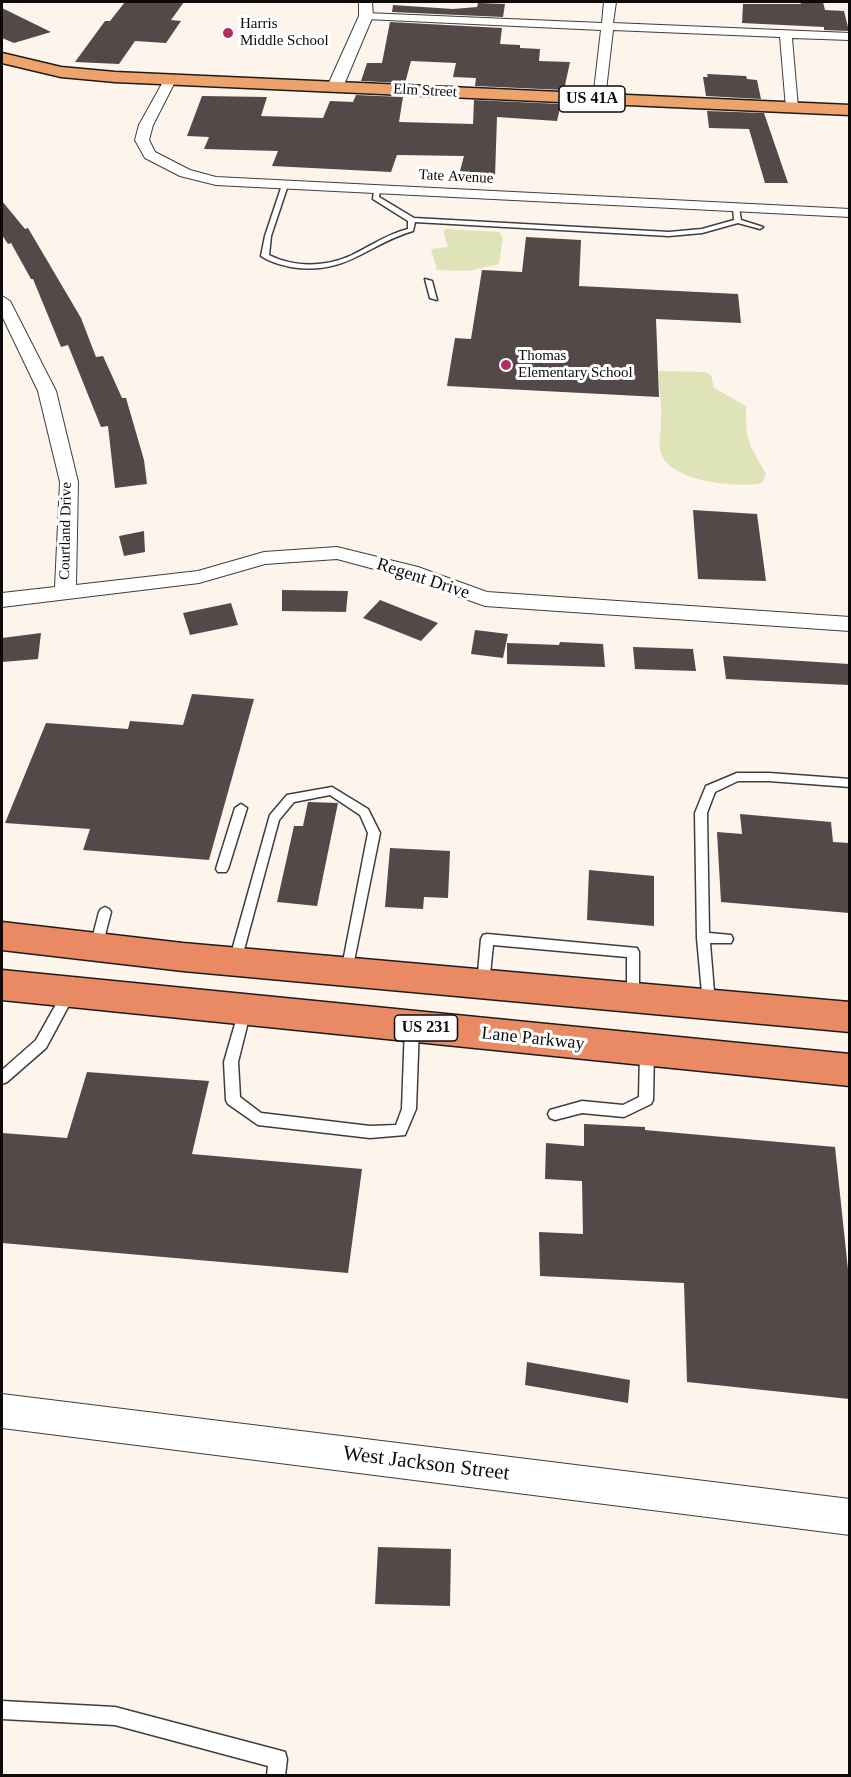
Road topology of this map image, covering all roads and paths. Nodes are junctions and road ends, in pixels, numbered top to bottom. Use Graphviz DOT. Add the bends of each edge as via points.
graph roads {
  1 [pos="610,2"];
  2 [pos="366,9"];
  3 [pos="609,26"];
  4 [pos="786,34"];
  5 [pos="849,37"];
  6 [pos="2,58"];
  7 [pos="170,80"];
  8 [pos="335,87"];
  9 [pos="599,99"];
  10 [pos="792,108"];
  11 [pos="849,110"];
  12 [pos="285,185"];
  13 [pos="377,190"];
  14 [pos="849,213"];
  15 [pos="737,215"];
  16 [pos="412,220"];
  17 [pos="760,226"];
  18 [pos="723,227"];
  19 [pos="727,236"];
  20 [pos="428,281"];
  21 [pos="434,298"];
  22 [pos="2,300"];
  23 [pos="65,594"];
  24 [pos="2,600"];
  25 [pos="849,624"];
  26 [pos="849,783"];
  27 [pos="241,808"];
  28 [pos="222,869"];
  29 [pos="105,912"];
  30 [pos="2,936"];
  31 [pos="703,938"];
  32 [pos="727,939"];
  33 [pos="96,947"];
  34 [pos="235,962"];
  35 [pos="347,972"];
  36 [pos="483,984"];
  37 [pos="2,985"];
  38 [pos="69,992"];
  39 [pos="633,997"];
  40 [pos="709,1004"];
  41 [pos="245,1009"];
  42 [pos="849,1017"];
  43 [pos="412,1026"];
  44 [pos="647,1050"];
  45 [pos="849,1070"];
  46 [pos="2,1078"];
  47 [pos="555,1114"];
  48 [pos="2,1411"];
  49 [pos="849,1517"];
  50 [pos="2,1710"];
  51 [pos="276,1776"];
  1 -- 3 [label="street"];
  2 -- 3 [label="street"];
  2 -- 8 [label="street"];
  3 -- 4 [label="street"];
  3 -- 9 [label="street"];
  4 -- 5 [label="street"];
  4 -- 10 [label="street"];
  6 -- 7 [label="main road, Elm Street / US 41A" via="61,72 125,73"];
  7 -- 8 [label="main road, Elm Street / US 41A" via="207,77"];
  7 -- 12 [label="street, Tate Avenue" via="142,140 150,155 185,173 216,181"];
  8 -- 9 [label="main road, Elm Street / US 41A"];
  9 -- 10 [label="main road, Elm Street / US 41A"];
  10 -- 11 [label="main road, Elm Street / US 41A"];
  12 -- 13 [label="street, Tate Avenue"];
  12 -- 16 [label="lane" via="265,256 277,264 331,264 395,234 412,233"];
  13 -- 15 [label="street, Tate Avenue"];
  13 -- 16 [label="lane" via="375,198"];
  14 -- 15 [label="street, Tate Avenue"];
  15 -- 17 [label="lane"];
  15 -- 18 [label="lane"];
  16 -- 18 [label="lane" via="669,234"];
  18 -- 19 [label="lane"];
  20 -- 21 [label="lane"];
  22 -- 23 [label="street, Courtland Drive" via="47,391 69,482"];
  23 -- 24 [label="street, Regent Drive"];
  23 -- 25 [label="street, Regent Drive" via="199,577 264,558 337,553 411,572 485,599"];
  26 -- 31 [label="lane" via="737,777 710,789 701,813"];
  27 -- 28 [label="lane"];
  29 -- 33 [label="lane"];
  30 -- 33 [label="highway"];
  31 -- 32 [label="lane"];
  31 -- 40 [label="lane"];
  33 -- 34 [label="highway"];
  34 -- 35 [label="highway"];
  34 -- 35 [label="lane" via="274,818 291,798 332,791 364,812 374,833"];
  35 -- 36 [label="highway"];
  36 -- 39 [label="highway"];
  36 -- 39 [label="lane" via="487,939 633,952"];
  37 -- 38 [label="highway, Lane Parkway / US 231"];
  38 -- 41 [label="highway, Lane Parkway / US 231"];
  38 -- 46 [label="lane" via="41,1044"];
  39 -- 40 [label="highway"];
  40 -- 42 [label="highway"];
  41 -- 43 [label="highway, Lane Parkway / US 231"];
  41 -- 43 [label="lane" via="231,1062 233,1100 258,1119 369,1132 400,1131 409,1109"];
  43 -- 44 [label="highway, Lane Parkway / US 231"];
  44 -- 45 [label="highway, Lane Parkway / US 231"];
  44 -- 47 [label="lane" via="646,1100 624,1111 582,1107"];
  48 -- 49 [label="street, West Jackson Street"];
  50 -- 51 [label="lane" via="116,1716 278,1759"];
}
